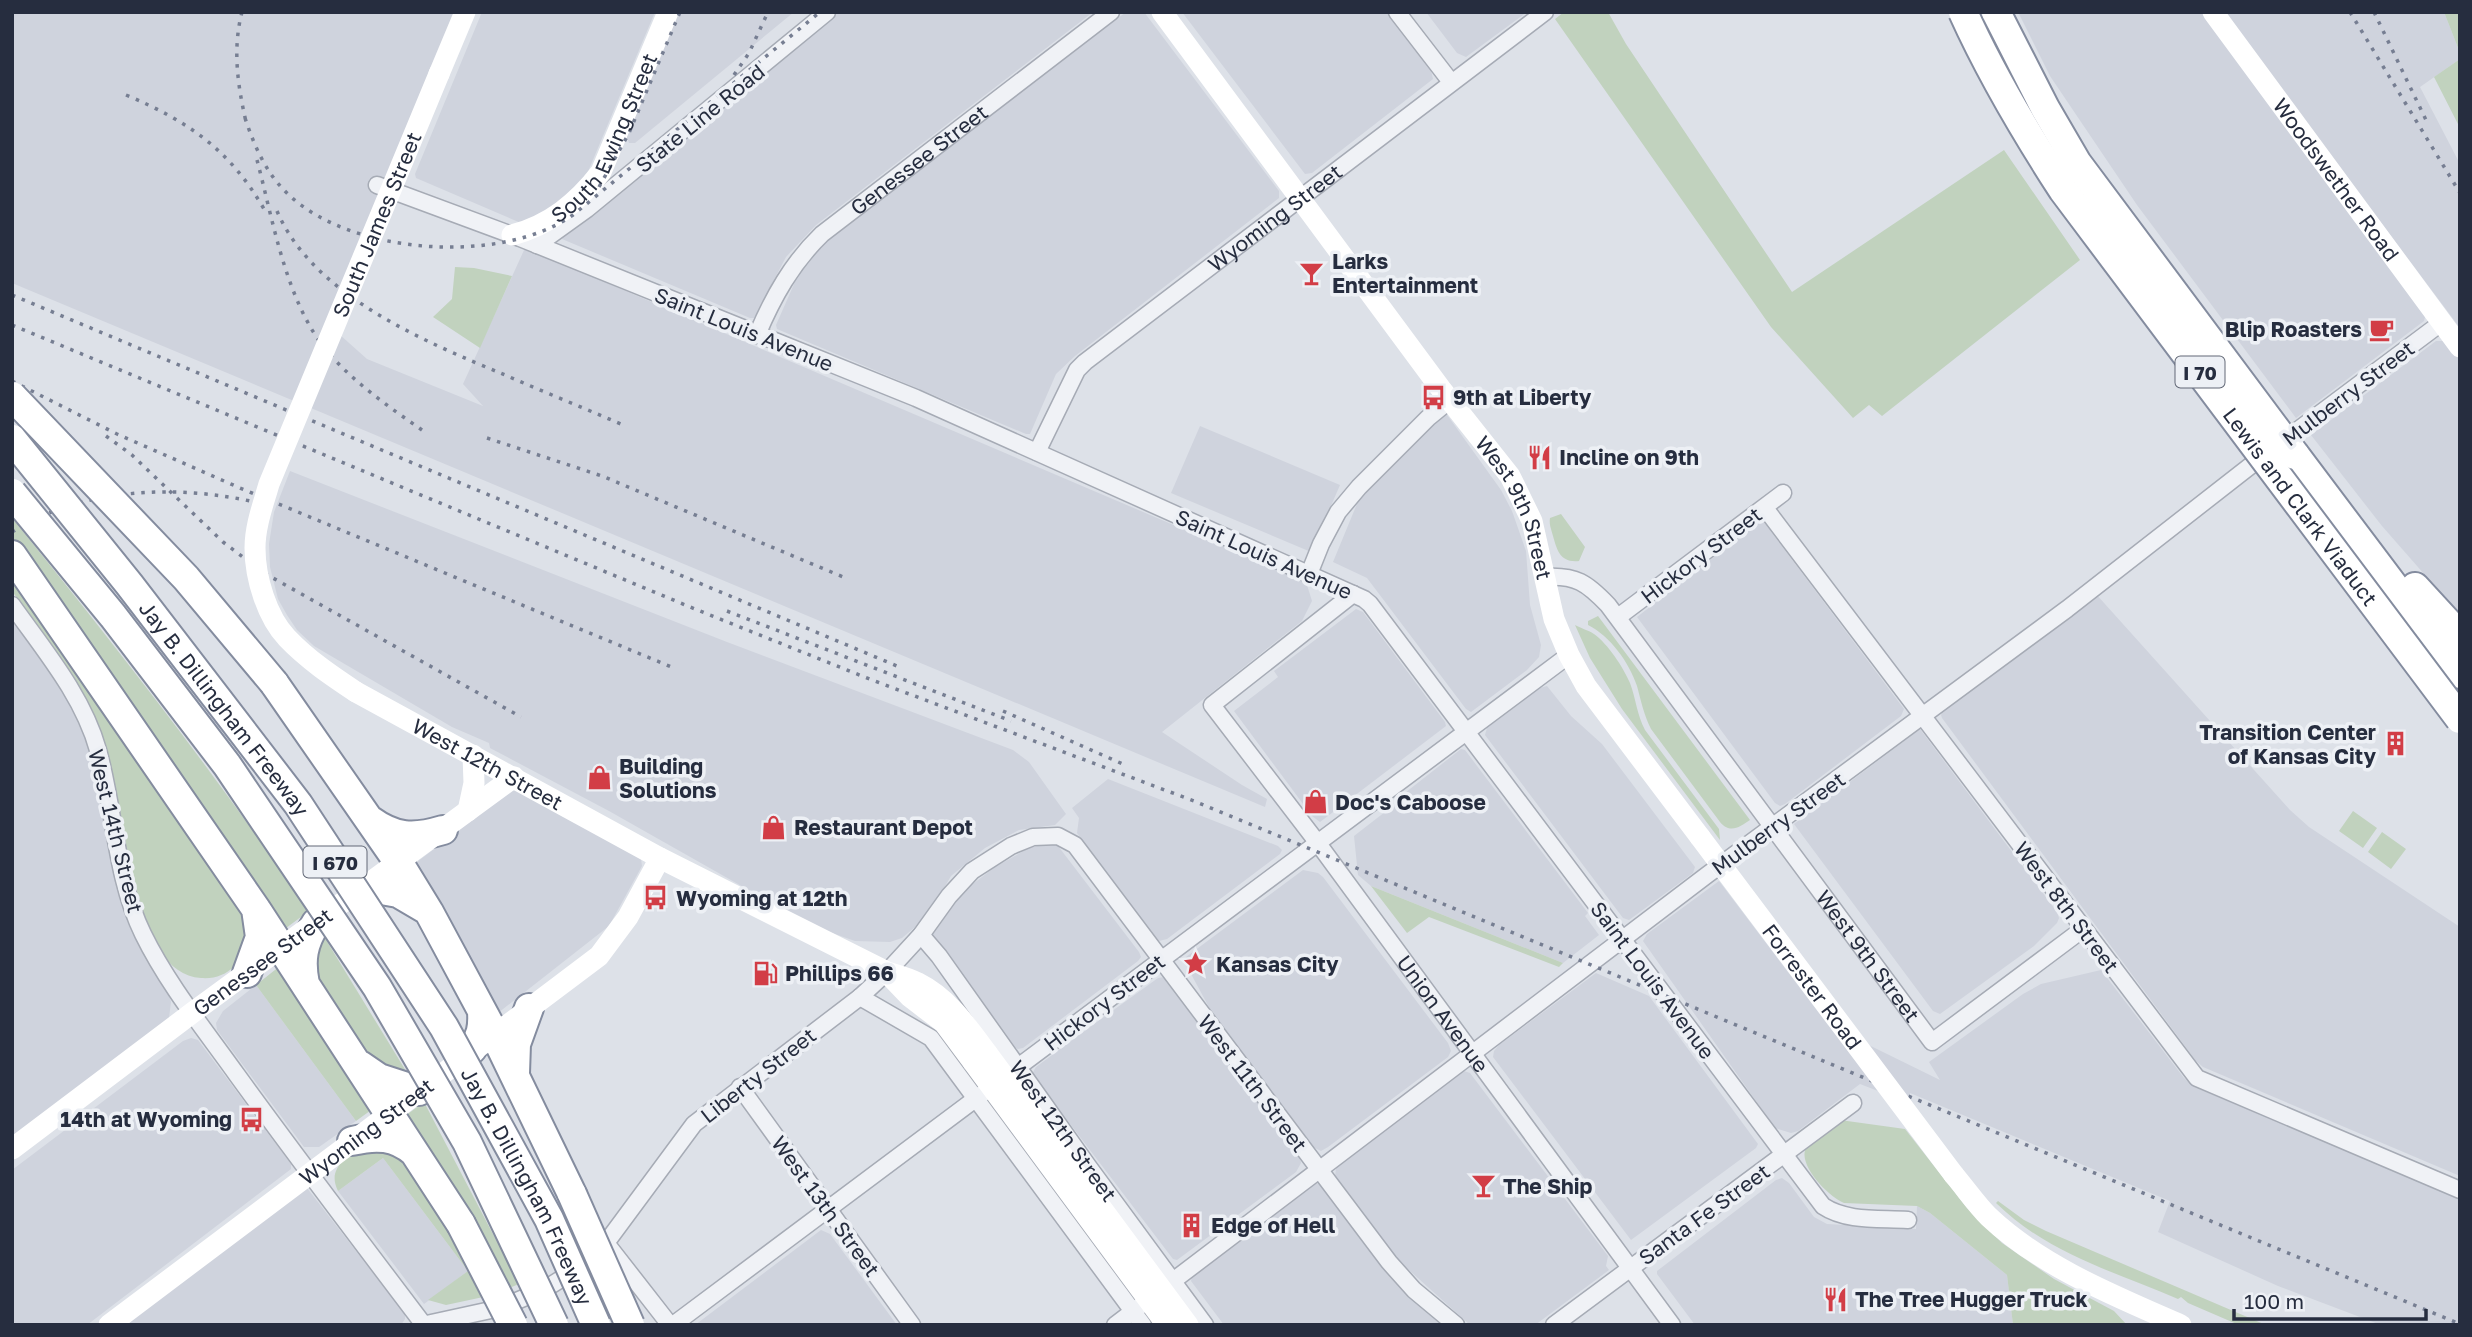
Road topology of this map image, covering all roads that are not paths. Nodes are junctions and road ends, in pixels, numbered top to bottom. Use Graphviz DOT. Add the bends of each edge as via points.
graph roads {
  1 [pos="465,12"];
  2 [pos="668,12"];
  3 [pos="827,12"];
  4 [pos="1111,12"];
  5 [pos="1161,12"];
  6 [pos="1397,12"];
  7 [pos="1545,12"];
  8 [pos="1963,12"];
  9 [pos="1996,12"];
  10 [pos="2213,12"];
  11 [pos="1451,82"];
  12 [pos="377,185"];
  13 [pos="1300,197"];
  14 [pos="512,235"];
  15 [pos="537,245"];
  16 [pos="2441,323"];
  17 [pos="757,335"];
  18 [pos="2460,347"];
  19 [pos="12,396"];
  20 [pos="1450,400"];
  21 [pos="288,438"];
  22 [pos="12,439"];
  23 [pos="1037,452"];
  24 [pos="2295,455"];
  25 [pos="12,493"];
  26 [pos="1783,493"];
  27 [pos="1765,508"];
  28 [pos="12,555"];
  29 [pos="1309,575"];
  30 [pos="1545,577"];
  31 [pos="1353,594"];
  32 [pos="12,605"];
  33 [pos="1618,617"];
  34 [pos="2460,636"];
  35 [pos="1569,655"];
  36 [pos="2460,674"];
  37 [pos="2460,694"];
  38 [pos="2449,714"];
  39 [pos="1922,717"];
  40 [pos="1468,732"];
  41 [pos="473,755"];
  42 [pos="514,777"];
  43 [pos="468,811"];
  44 [pos="367,818"];
  45 [pos="1774,828"];
  46 [pos="443,830"];
  47 [pos="1058,836"];
  48 [pos="1317,842"];
  49 [pos="660,858"];
  50 [pos="399,863"];
  51 [pos="365,887"];
  52 [pos="256,909"];
  53 [pos="429,912"];
  54 [pos="316,923"];
  55 [pos="2083,929"];
  56 [pos="921,935"];
  57 [pos="1624,940"];
  58 [pos="281,948"];
  59 [pos="1162,959"];
  60 [pos="887,972"];
  61 [pos="247,973"];
  62 [pos="305,984"];
  63 [pos="860,997"];
  64 [pos="528,1008"];
  65 [pos="192,1013"];
  66 [pos="483,1031"];
  67 [pos="1472,1056"];
  68 [pos="980,1057"];
  69 [pos="358,1064"];
  70 [pos="1019,1068"];
  71 [pos="515,1076"];
  72 [pos="998,1082"];
  73 [pos="740,1087"];
  74 [pos="418,1091"];
  75 [pos="975,1099"];
  76 [pos="1853,1102"];
  77 [pos="388,1113"];
  78 [pos="352,1141"];
  79 [pos="12,1149"];
  80 [pos="414,1152"];
  81 [pos="1783,1155"];
  82 [pos="1318,1170"];
  83 [pos="308,1173"];
  84 [pos="2460,1190"];
  85 [pos="828,1209"];
  86 [pos="1908,1220"];
  87 [pos="606,1243"];
  88 [pos="1630,1268"];
  89 [pos="1144,1281"];
  90 [pos="1173,1281"];
  91 [pos="1138,1318"];
  92 [pos="2169,1322"];
  93 [pos="423,1324"];
  94 [pos="109,1325"];
  95 [pos="513,1325"];
  96 [pos="554,1325"];
  97 [pos="596,1325"];
  98 [pos="630,1325"];
  99 [pos="672,1325"];
  100 [pos="912,1325"];
  101 [pos="1115,1325"];
  102 [pos="1167,1325"];
  103 [pos="1188,1325"];
  104 [pos="1205,1325"];
  105 [pos="1456,1325"];
  106 [pos="1554,1325"];
  107 [pos="1672,1325"];
  1 -- 21 [label="main road, South James Street, bridge"];
  2 -- 14 [label="main road, South Ewing Street" via="601,172 567,208 547,222"];
  3 -- 15 [label="street, State Line Road"];
  4 -- 17 [label="street, Genessee Street" via="822,234 784,281"];
  5 -- 13 [label="main road, West 9th Street"];
  6 -- 11 [label="street"];
  7 -- 11 [label="street, Wyoming Street"];
  8 -- 38 [label="highway, Lewis and Clark Viaduct / I 70, bridge" via="1983,56 2063,190"];
  9 -- 24 [label="highway, Lewis and Clark Viaduct / I 70, bridge" via="2077,163"];
  10 -- 16 [label="main road, Woodswether Road"];
  11 -- 13 [label="street, Wyoming Street"];
  12 -- 14 [label="street, Saint Louis Avenue"];
  13 -- 20 [label="main road, West 9th Street"];
  13 -- 23 [label="street, Wyoming Street" via="1084,362"];
  14 -- 15 [label="street, Saint Louis Avenue"];
  15 -- 17 [label="street, Saint Louis Avenue"];
  16 -- 18 [label="main road, Woodswether Road"];
  16 -- 39 [label="street, Mulberry Street"];
  17 -- 23 [label="street, Saint Louis Avenue"];
  19 -- 44 [label="highway, bridge" via="186,578 274,684"];
  20 -- 29 [label="street" via="1427,418 1338,512"];
  20 -- 30 [label="main road, West 9th Street" via="1522,498"];
  21 -- 41 [label="main road, West 12th Street, bridge" via="259,515 255,548 264,602 286,637 320,667 356,692"];
  22 -- 97 [label="highway, Jay B. Dillingham Freeway / I 670, bridge" via="298,804 444,1027 549,1219"];
  23 -- 29 [label="street, Saint Louis Avenue"];
  24 -- 34 [label="highway"];
  24 -- 36 [label="highway, Lewis and Clark Viaduct / I 70"];
  25 -- 96 [label="highway, Jay B. Dillingham Freeway / I 670, bridge" via="227,765 377,987 467,1142"];
  26 -- 27 [label="street, Hickory Street"];
  27 -- 33 [label="street, Hickory Street"];
  27 -- 39 [label="street, West 8th Street"];
  28 -- 52 [label="highway"];
  29 -- 31 [label="street, Saint Louis Avenue"];
  30 -- 33 [label="street, West 9th Street" via="1567,575 1582,583"];
  30 -- 35 [label="main road, Forrester Road" via="1554,619"];
  31 -- 40 [label="street, Saint Louis Avenue" via="1370,604"];
  31 -- 48 [label="street, Union Avenue" via="1212,705"];
  32 -- 65 [label="street, West 14th Street" via="83,711 98,749 125,886 142,932"];
  33 -- 45 [label="street, West 9th Street"];
  35 -- 40 [label="street, Hickory Street"];
  35 -- 92 [label="main road, Forrester Road, bridge" via="1586,686 1988,1216 2020,1243 2076,1276"];
  37 -- 38 [label="street"];
  39 -- 45 [label="street, Mulberry Street"];
  39 -- 55 [label="street, West 8th Street"];
  40 -- 48 [label="street, Hickory Street"];
  40 -- 57 [label="street, Saint Louis Avenue"];
  41 -- 42 [label="main road, West 12th Street"];
  41 -- 43 [label="main road"];
  42 -- 43 [label="main road, Genessee Street"];
  42 -- 49 [label="main road, West 12th Street"];
  43 -- 46 [label="main road, Genessee Street"];
  44 -- 46 [label="highway" via="384,831 403,836"];
  44 -- 50 [label="highway"];
  45 -- 55 [label="street, West 9th Street" via="1932,1042"];
  45 -- 57 [label="street, Mulberry Street"];
  46 -- 50 [label="main road, Genessee Street"];
  47 -- 56 [label="street, Liberty Street" via="1033,837 972,871"];
  47 -- 59 [label="street, West 11th Street" via="1075,845"];
  48 -- 59 [label="street, Hickory Street"];
  48 -- 67 [label="street, Union Avenue"];
  49 -- 60 [label="main road, West 12th Street"];
  49 -- 64 [label="main road, Wyoming Street" via="628,917 599,956"];
  50 -- 51 [label="main road, Genessee Street"];
  50 -- 53 [label="highway"];
  51 -- 53 [label="highway" via="398,893"];
  51 -- 54 [label="main road, Genessee Street"];
  52 -- 58 [label="highway"];
  52 -- 61 [label="highway" via="260,937"];
  53 -- 66 [label="highway"];
  54 -- 58 [label="main road, Genessee Street"];
  54 -- 62 [label="highway" via="302,955"];
  55 -- 84 [label="street, West 8th Street" via="2197,1078"];
  56 -- 60 [label="street, Liberty Street"];
  56 -- 70 [label="street, West 12th Street"];
  57 -- 67 [label="street, Mulberry Street"];
  57 -- 81 [label="street, Saint Louis Avenue"];
  58 -- 61 [label="main road, Genessee Street"];
  58 -- 62 [label="highway"];
  59 -- 70 [label="street, Hickory Street"];
  59 -- 82 [label="street, West 11th Street"];
  60 -- 63 [label="street, Liberty Street"];
  60 -- 68 [label="main road, West 12th Street"];
  61 -- 65 [label="main road, Genessee Street"];
  62 -- 69 [label="highway"];
  63 -- 73 [label="street, Liberty Street"];
  63 -- 75 [label="street" via="931,1038"];
  64 -- 66 [label="main road, Wyoming Street"];
  64 -- 71 [label="highway" via="516,1044"];
  65 -- 79 [label="main road, Genessee Street"];
  65 -- 83 [label="street, West 14th Street"];
  66 -- 71 [label="highway"];
  66 -- 74 [label="main road, Wyoming Street"];
  67 -- 82 [label="street, Mulberry Street"];
  67 -- 88 [label="street, Union Avenue"];
  68 -- 102 [label="main road, West 12th Street, bridge"];
  68 -- 103 [label="main road, West 12th Street, bridge"];
  69 -- 74 [label="highway" via="379,1078"];
  69 -- 77 [label="highway"];
  70 -- 72 [label="street, Hickory Street"];
  70 -- 90 [label="street, West 12th Street"];
  71 -- 98 [label="highway, bridge"];
  72 -- 75 [label="street, Hickory Street"];
  72 -- 89 [label="street"];
  73 -- 85 [label="street, West 13th Street"];
  73 -- 87 [label="street, Liberty Street" via="694,1124"];
  74 -- 77 [label="main road, Wyoming Street"];
  75 -- 85 [label="street, Hickory Street"];
  75 -- 91 [label="street"];
  76 -- 81 [label="street, Santa Fe Street"];
  77 -- 78 [label="main road, Wyoming Street"];
  77 -- 80 [label="highway"];
  78 -- 80 [label="highway" via="385,1137"];
  78 -- 83 [label="main road, Wyoming Street"];
  80 -- 95 [label="highway, bridge" via="461,1224"];
  81 -- 86 [label="street, Saint Louis Avenue" via="1833,1213"];
  81 -- 88 [label="street, Santa Fe Street"];
  82 -- 90 [label="street, Mulberry Street"];
  82 -- 105 [label="street, West 11th Street" via="1414,1290"];
  83 -- 93 [label="street, West 14th Street"];
  83 -- 94 [label="main road, Wyoming Street"];
  85 -- 99 [label="street, Hickory Street"];
  85 -- 100 [label="street, West 13th Street"];
  87 -- 93 [label="street, Liberty Street" via="545,1289 500,1308"];
  87 -- 99 [label="street"];
  88 -- 106 [label="street, Santa Fe Street"];
  88 -- 107 [label="street, Union Avenue"];
  90 -- 91 [label="street, Mulberry Street"];
  90 -- 104 [label="street, West 12th Street"];
  91 -- 101 [label="street, Mulberry Street"];
}
